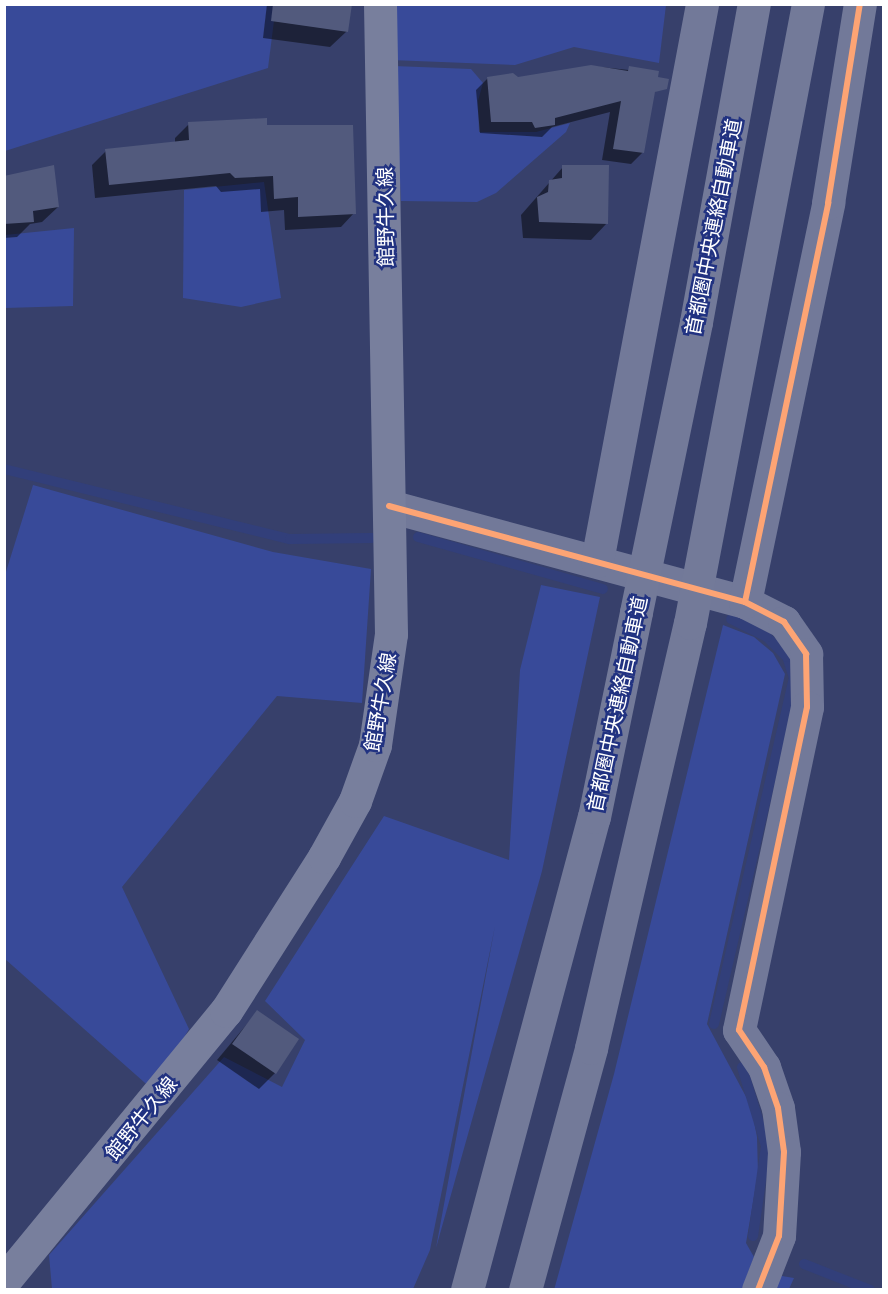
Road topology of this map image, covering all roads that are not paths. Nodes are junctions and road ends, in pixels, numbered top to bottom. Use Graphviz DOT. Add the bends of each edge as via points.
graph roads {
  1 [pos="380,4"];
  2 [pos="702,4"];
  3 [pos="754,4"];
  4 [pos="808,4"];
  5 [pos="860,4"];
  6 [pos="389,506"];
  7 [pos="597,561"];
  8 [pos="745,602"];
  9 [pos="4,1281"];
  10 [pos="467,1290"];
  11 [pos="525,1290"];
  12 [pos="758,1290"];
  1 -- 6 [label="main road, 館野牛久線"];
  2 -- 7 [label="street"];
  3 -- 10 [label="highway, 首都圏中央連絡自動車道, bridge" via="696,322 594,817"];
  4 -- 11 [label="highway, bridge" via="690,623 599,1013"];
  5 -- 8 [label="street" via="828,203"];
  6 -- 7 [label="street"];
  6 -- 9 [label="main road, 館野牛久線" via="391,634 386,684 375,745 354,801 324,857 226,1011"];
  7 -- 8 [label="street"];
  8 -- 12 [label="street" via="784,622 806,654 807,707 739,1030 764,1067 778,1108 784,1152 779,1236"];
}
